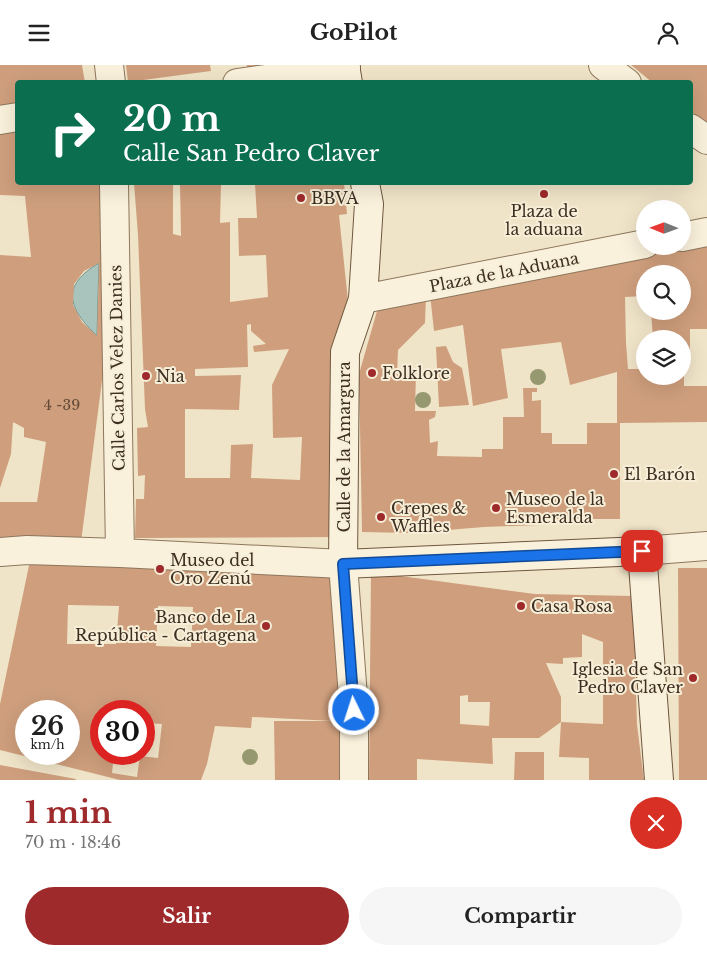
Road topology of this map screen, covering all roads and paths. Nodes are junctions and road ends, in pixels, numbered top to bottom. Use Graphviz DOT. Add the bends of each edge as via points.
graph roads {
  1 [pos="109,65"];
  2 [pos="603,65"];
  3 [pos="346,72"];
  4 [pos="111,80"];
  5 [pos="267,80"];
  6 [pos="624,80"];
  7 [pos="15,118"];
  8 [pos="0,120"];
  9 [pos="693,130"];
  10 [pos="707,140"];
  11 [pos="114,185"];
  12 [pos="365,185"];
  13 [pos="707,232"];
  14 [pos="691,235"];
  15 [pos="636,246"];
  16 [pos="362,299"];
  17 [pos="707,547"];
  18 [pos="642,551"];
  19 [pos="0,552"];
  20 [pos="120,553"];
  21 [pos="343,564"];
  22 [pos="354,780"];
  23 [pos="660,780"];
  1 -- 4 [label="street"];
  2 -- 6 [label="street"];
  3 -- 5 [label="street"];
  7 -- 8 [label="street"];
  9 -- 10 [label="street"];
  11 -- 20 [label="street, Calle Carlos Velez Danies"];
  12 -- 16 [label="street, Calle de la Amargura" via="369,204"];
  13 -- 14 [label="street"];
  15 -- 16 [label="street, Plaza de la Aduana"];
  16 -- 21 [label="street, Calle de la Amargura" via="345,352"];
  17 -- 18 [label="street"];
  18 -- 21 [label="street"];
  18 -- 23 [label="street"];
  19 -- 20 [label="street"];
  20 -- 21 [label="street"];
  21 -- 22 [label="street, Calle de la Amargura" via="354,710"];
}
